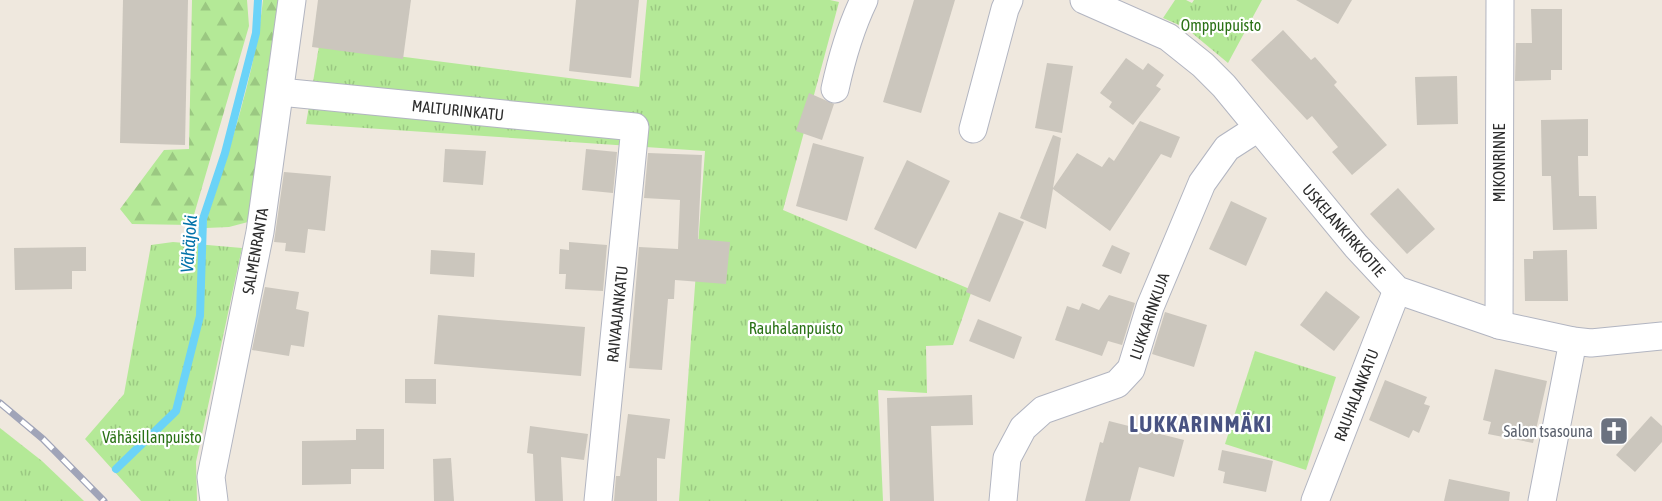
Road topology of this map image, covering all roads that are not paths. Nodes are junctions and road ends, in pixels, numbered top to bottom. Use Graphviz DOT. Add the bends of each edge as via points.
graph roads {
  1 [pos="292,0"];
  2 [pos="864,0"];
  3 [pos="1010,0"];
  4 [pos="1084,0"];
  5 [pos="1500,0"];
  6 [pos="835,89"];
  7 [pos="280,92"];
  8 [pos="635,127"];
  9 [pos="1258,128"];
  10 [pos="973,129"];
  11 [pos="1397,290"];
  12 [pos="1499,326"];
  13 [pos="1662,336"];
  14 [pos="1573,341"];
  15 [pos="214,501"];
  16 [pos="598,501"];
  17 [pos="1003,501"];
  18 [pos="1315,501"];
  19 [pos="1542,501"];
  1 -- 7 [label="street, SALMENRANTA"];
  2 -- 6 [label="street" via="851,27"];
  3 -- 10 [label="street"];
  4 -- 9 [label="street, USKELANKIRKKOTIE" via="1168,38 1203,65"];
  5 -- 12 [label="street, MIKONRINNE"];
  7 -- 8 [label="street, MALTURINKATU"];
  7 -- 15 [label="street, SALMENRANTA" via="260,232 211,477"];
  8 -- 16 [label="street, RAIVAAJANKATU"];
  9 -- 11 [label="street, USKELANKIRKKOTIE"];
  9 -- 17 [label="street, LUKKARINKUJA" via="1227,148 1202,183 1150,307 1131,369 1117,384 1043,410 1023,428 1007,458"];
  11 -- 12 [label="street, USKELANKIRKKOTIE"];
  11 -- 18 [label="street, RAUHALANKATU"];
  12 -- 14 [label="street, USKELANKIRKKOTIE"];
  13 -- 14 [label="street, USKELANKIRKKOTIE" via="1591,343"];
  14 -- 19 [label="street"];
}
